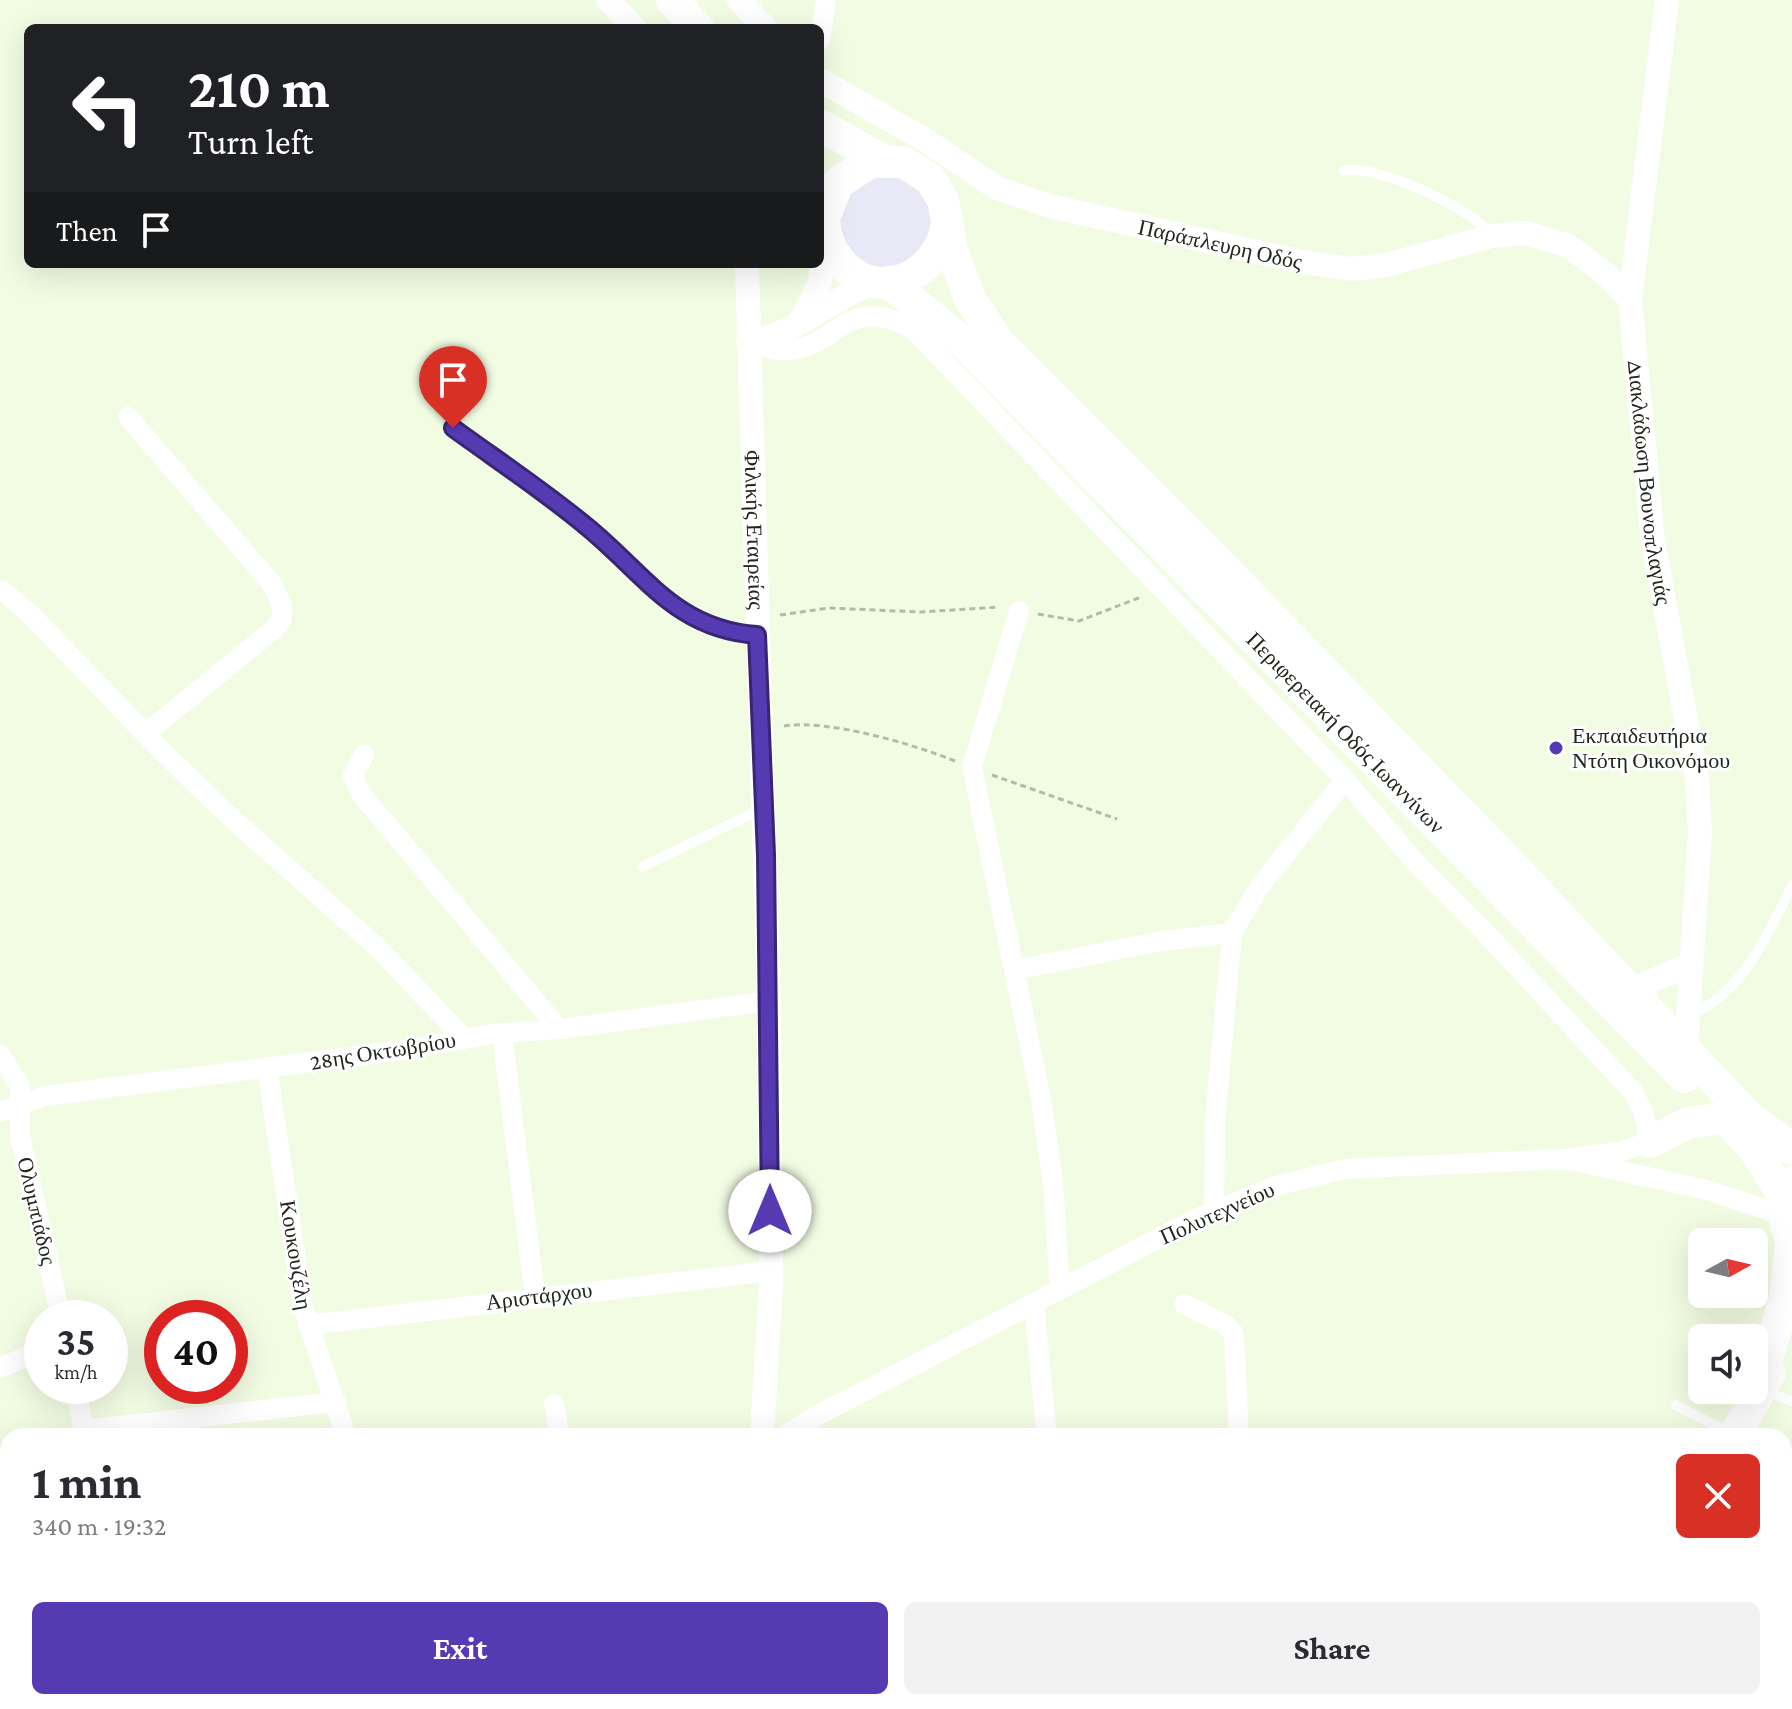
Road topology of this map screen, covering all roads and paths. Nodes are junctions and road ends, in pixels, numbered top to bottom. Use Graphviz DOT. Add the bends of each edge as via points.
graph roads {
  1 [pos="608,0"];
  2 [pos="672,0"];
  3 [pos="739,0"];
  4 [pos="826,0"];
  5 [pos="1667,0"];
  6 [pos="630,24"];
  7 [pos="694,24"];
  8 [pos="761,24"];
  9 [pos="822,24"];
  10 [pos="824,83"];
  11 [pos="824,127"];
  12 [pos="882,160"];
  13 [pos="930,160"];
  14 [pos="1343,171"];
  15 [pos="824,214"];
  16 [pos="824,221"];
  17 [pos="947,224"];
  18 [pos="1492,236"];
  19 [pos="747,268"];
  20 [pos="821,268"];
  21 [pos="883,282"];
  22 [pos="1630,299"];
  23 [pos="799,324"];
  24 [pos="748,342"];
  25 [pos="128,417"];
  26 [pos="453,428"];
  27 [pos="1157,585"];
  28 [pos="3,591"];
  29 [pos="1019,611"];
  30 [pos="757,630"];
  31 [pos="760,728"];
  32 [pos="145,734"];
  33 [pos="364,755"];
  34 [pos="972,767"];
  35 [pos="1345,780"];
  36 [pos="764,808"];
  37 [pos="1117,819"];
  38 [pos="642,867"];
  39 [pos="1792,886"];
  40 [pos="1232,933"];
  41 [pos="1691,964"];
  42 [pos="1015,970"];
  43 [pos="1631,990"];
  44 [pos="769,1001"];
  45 [pos="1690,1015"];
  46 [pos="559,1029"];
  47 [pos="502,1033"];
  48 [pos="464,1038"];
  49 [pos="1686,1048"];
  50 [pos="0,1055"];
  51 [pos="267,1068"];
  52 [pos="21,1103"];
  53 [pos="0,1112"];
  54 [pos="1725,1118"];
  55 [pos="1650,1142"];
  56 [pos="1792,1149"];
  57 [pos="1565,1159"];
  58 [pos="1214,1210"];
  59 [pos="1789,1216"];
  60 [pos="771,1271"];
  61 [pos="1060,1290"];
  62 [pos="535,1296"];
  63 [pos="57,1300"];
  64 [pos="1034,1304"];
  65 [pos="1184,1304"];
  66 [pos="308,1325"];
  67 [pos="1792,1341"];
  68 [pos="1768,1356"];
  69 [pos="24,1358"];
  70 [pos="0,1368"];
  71 [pos="1768,1375"];
  72 [pos="1768,1393"];
  73 [pos="1792,1401"];
  74 [pos="336,1402"];
  75 [pos="79,1404"];
  76 [pos="554,1404"];
  77 [pos="1750,1404"];
  78 [pos="1676,1405"];
  79 [pos="84,1428"];
  80 [pos="125,1428"];
  81 [pos="344,1428"];
  82 [pos="558,1428"];
  83 [pos="762,1428"];
  84 [pos="797,1428"];
  85 [pos="1046,1428"];
  86 [pos="1239,1428"];
  87 [pos="1719,1428"];
  88 [pos="1738,1428"];
  1 -- 6 [label="street"];
  2 -- 7 [label="main road"];
  3 -- 8 [label="street"];
  4 -- 9 [label="street"];
  5 -- 22 [label="street, Διακλάδωση Βουνοπλαγιάς"];
  10 -- 13 [label="street, Παράπλευρη Οδός"];
  11 -- 12 [label="main road"];
  12 -- 13 [label="main road"];
  12 -- 15 [label="main road" via="847,174 831,193"];
  13 -- 17 [label="main road, Περιφερειακή Οδός Ιωαννίνων"];
  13 -- 18 [label="street, Παράπλευρη Οδός" via="1022,199 1329,267 1386,265"];
  14 -- 18 [label="lane" via="1368,172 1463,209"];
  16 -- 21 [label="main road, Περιφερειακή Οδός Ιωαννίνων" via="829,243 843,265 864,279"];
  17 -- 21 [label="main road" via="933,260 914,276"];
  17 -- 43 [label="main road, Περιφερειακή Οδός Ιωαννίνων" via="969,297 999,343"];
  18 -- 22 [label="street, Παράπλευρη Οδός" via="1525,233 1569,246"];
  19 -- 24 [label="street"];
  20 -- 23 [label="street" via="820,282"];
  21 -- 23 [label="street" via="839,298"];
  21 -- 54 [label="main road, Περιφερειακή Οδός Ιωαννίνων" via="964,343"];
  22 -- 41 [label="street, Διακλάδωση Βουνοπλαγιάς" via="1653,541 1697,779 1700,833"];
  23 -- 24 [label="street" via="784,334"];
  24 -- 27 [label="street" via="785,353 805,350 856,317 875,313 914,330"];
  24 -- 30 [label="street, Φιλικής Εταιρείας"];
  25 -- 32 [label="street" via="272,584 282,605 282,619 274,629"];
  26 -- 30 [label="street" via="586,526 649,585 697,620 718,631"];
  27 -- 29 [label="path" via="1119,609 1079,621"];
  27 -- 35 [label="street"];
  28 -- 32 [label="street"];
  29 -- 30 [label="path" via="989,606 921,612 829,608 791,613"];
  29 -- 34 [label="street"];
  30 -- 31 [label="street, Φιλικής Εταιρείας"];
  31 -- 34 [label="path" via="797,724 870,736"];
  31 -- 36 [label="street, Φιλικής Εταιρείας"];
  32 -- 48 [label="street" via="378,948"];
  33 -- 46 [label="street" via="353,776 361,794"];
  34 -- 37 [label="path"];
  34 -- 42 [label="street"];
  35 -- 40 [label="street" via="1260,886"];
  35 -- 55 [label="street" via="1416,863 1614,1069 1643,1112"];
  36 -- 38 [label="lane"];
  36 -- 44 [label="street, Φιλικής Εταιρείας"];
  39 -- 45 [label="lane" via="1745,972 1716,1001"];
  40 -- 42 [label="street" via="1161,941"];
  40 -- 58 [label="street" via="1215,1121"];
  41 -- 43 [label="street"];
  41 -- 45 [label="street, Διακλάδωση Βουνοπλαγιάς"];
  42 -- 61 [label="street" via="1053,1183"];
  43 -- 49 [label="main road, Περιφερειακή Οδός Ιωαννίνων"];
  44 -- 46 [label="street, 28ης Οκτωβρίου"];
  44 -- 60 [label="street, Φιλικής Εταιρείας"];
  45 -- 49 [label="street, Διακλάδωση Βουνοπλαγιάς"];
  46 -- 47 [label="street, 28ης Οκτωβρίου"];
  47 -- 48 [label="street, 28ης Οκτωβρίου"];
  47 -- 62 [label="street"];
  48 -- 51 [label="street, 28ης Οκτωβρίου"];
  49 -- 56 [label="main road, Περιφερειακή Οδός Ιωαννίνων" via="1747,1115"];
  50 -- 52 [label="street, Ολυμπιάδος" via="17,1078"];
  51 -- 52 [label="street, 28ης Οκτωβρίου"];
  51 -- 66 [label="street, Κουκουζέλη"];
  52 -- 53 [label="street, 28ης Οκτωβρίου"];
  52 -- 63 [label="street, Ολυμπιάδος" via="20,1136"];
  54 -- 55 [label="main road" via="1688,1123"];
  54 -- 59 [label="main road, Περιφερειακή Οδός Ιωαννίνων" via="1754,1149"];
  55 -- 57 [label="street"];
  57 -- 58 [label="street, Πολυτεχνείου" via="1345,1169 1275,1186"];
  57 -- 59 [label="street, Πολυτεχνείου" via="1703,1189"];
  58 -- 61 [label="street, Πολυτεχνείου"];
  59 -- 68 [label="main road" via="1785,1299"];
  60 -- 62 [label="street, Αριστάρχου"];
  60 -- 83 [label="street, Φιλικής Εταιρείας"];
  61 -- 64 [label="street, Πολυτεχνείου"];
  62 -- 66 [label="street, Αριστάρχου"];
  64 -- 84 [label="street, Πολυτεχνείου"];
  64 -- 85 [label="street"];
  65 -- 86 [label="street" via="1234,1334"];
  66 -- 74 [label="street, Κουκουζέλη"];
  67 -- 71 [label="main road"];
  69 -- 70 [label="street"];
  72 -- 73 [label="lane"];
  74 -- 80 [label="street"];
  74 -- 81 [label="street, Κουκουζέλη"];
  75 -- 79 [label="street"];
  76 -- 82 [label="street"];
  77 -- 88 [label="main road"];
  78 -- 87 [label="lane"];
}
